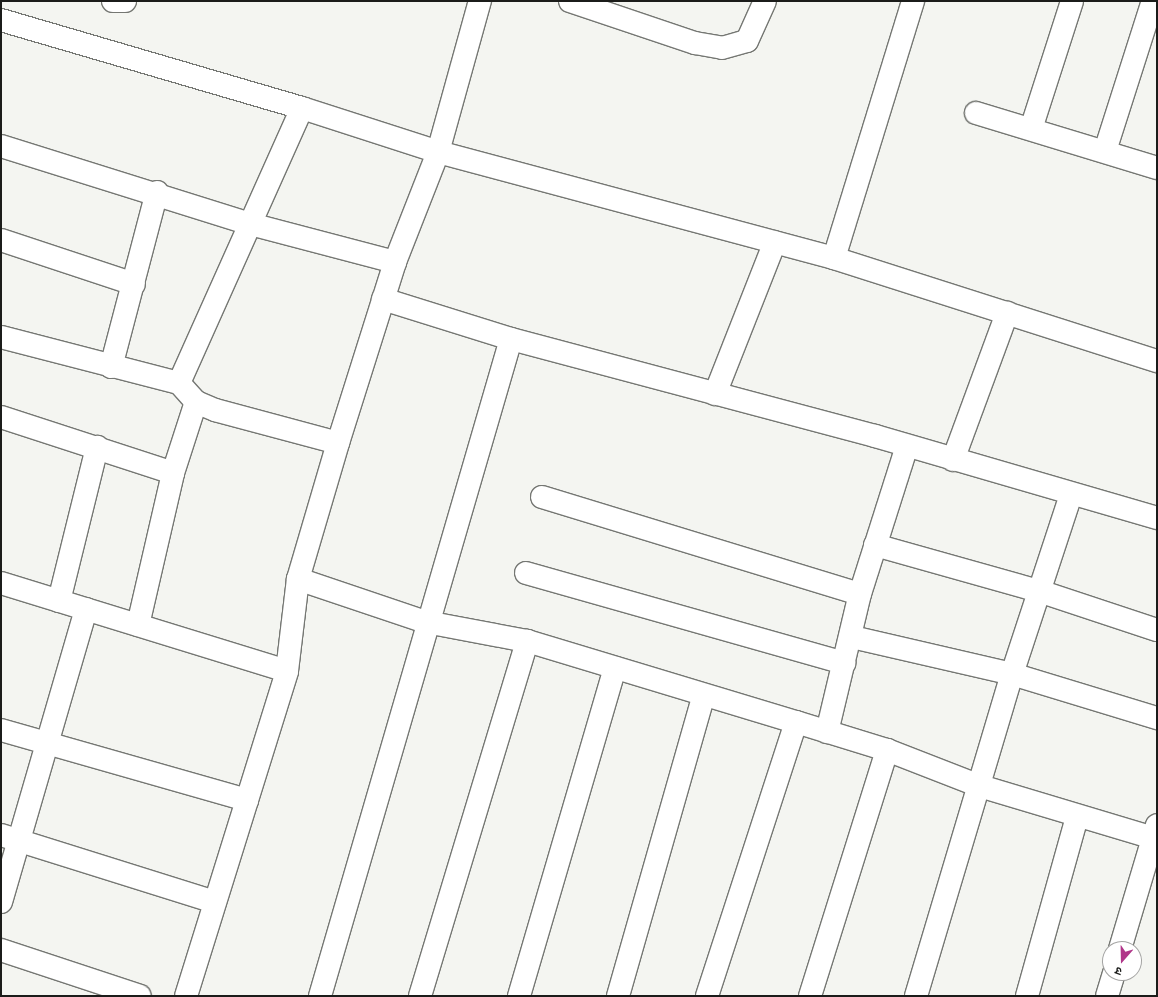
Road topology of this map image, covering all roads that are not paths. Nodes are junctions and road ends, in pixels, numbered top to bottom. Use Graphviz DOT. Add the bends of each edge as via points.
graph roads {
  1 [pos="113,1"];
  2 [pos="125,1"];
  3 [pos="480,1"];
  4 [pos="570,1"];
  5 [pos="766,1"];
  6 [pos="913,1"];
  7 [pos="1072,1"];
  8 [pos="1153,1"];
  9 [pos="1,20"];
  10 [pos="302,108"];
  11 [pos="976,113"];
  12 [pos="1030,129"];
  13 [pos="1,146"];
  14 [pos="1105,151"];
  15 [pos="438,152"];
  16 [pos="1157,168"];
  17 [pos="157,192"];
  18 [pos="250,224"];
  19 [pos="1,240"];
  20 [pos="775,242"];
  21 [pos="834,258"];
  22 [pos="395,262"];
  23 [pos="134,284"];
  24 [pos="384,299"];
  25 [pos="1007,313"];
  26 [pos="1,337"];
  27 [pos="511,339"];
  28 [pos="1157,361"];
  29 [pos="111,367"];
  30 [pos="179,383"];
  31 [pos="715,394"];
  32 [pos="196,402"];
  33 [pos="1,417"];
  34 [pos="338,443"];
  35 [pos="907,446"];
  36 [pos="97,447"];
  37 [pos="953,460"];
  38 [pos="173,473"];
  39 [pos="1071,495"];
  40 [pos="542,497"];
  41 [pos="1157,518"];
  42 [pos="875,545"];
  43 [pos="526,573"];
  44 [pos="298,579"];
  45 [pos="1,583"];
  46 [pos="1039,591"];
  47 [pos="860,594"];
  48 [pos="59,601"];
  49 [pos="86,609"];
  50 [pos="426,622"];
  51 [pos="138,625"];
  52 [pos="1157,630"];
  53 [pos="852,637"];
  54 [pos="527,641"];
  55 [pos="845,664"];
  56 [pos="615,668"];
  57 [pos="287,671"];
  58 [pos="1012,674"];
  59 [pos="704,695"];
  60 [pos="1157,718"];
  61 [pos="796,722"];
  62 [pos="1,730"];
  63 [pos="827,732"];
  64 [pos="45,744"];
  65 [pos="887,750"];
  66 [pos="980,786"];
  67 [pos="246,800"];
  68 [pos="1077,817"];
  69 [pos="1155,834"];
  70 [pos="10,838"];
  71 [pos="1,902"];
  72 [pos="215,902"];
  73 [pos="1122,941"];
  74 [pos="1,950"];
  75 [pos="1112,981"];
  76 [pos="140,996"];
  77 [pos="186,996"];
  78 [pos="320,996"];
  79 [pos="420,996"];
  80 [pos="519,996"];
  81 [pos="618,996"];
  82 [pos="707,996"];
  83 [pos="810,996"];
  84 [pos="916,996"];
  85 [pos="1027,996"];
  86 [pos="1107,996"];
  1 -- 2 [label="street"];
  3 -- 15 [label="street"];
  4 -- 5 [label="street" via="695,43 722,48 746,41"];
  6 -- 21 [label="street"];
  7 -- 12 [label="street"];
  8 -- 14 [label="street"];
  9 -- 10 [label="street"];
  10 -- 15 [label="street"];
  10 -- 18 [label="street"];
  11 -- 12 [label="street"];
  12 -- 14 [label="street"];
  13 -- 17 [label="street"];
  14 -- 16 [label="street"];
  15 -- 20 [label="street"];
  15 -- 22 [label="street"];
  17 -- 18 [label="street"];
  17 -- 23 [label="street"];
  18 -- 22 [label="street"];
  18 -- 30 [label="street"];
  19 -- 23 [label="street"];
  20 -- 21 [label="street"];
  20 -- 31 [label="street"];
  21 -- 25 [label="street"];
  22 -- 24 [label="street"];
  23 -- 29 [label="street"];
  24 -- 27 [label="street"];
  24 -- 34 [label="street"];
  25 -- 28 [label="street"];
  25 -- 37 [label="street"];
  26 -- 29 [label="street"];
  27 -- 31 [label="street"];
  27 -- 50 [label="street"];
  29 -- 30 [label="street"];
  30 -- 32 [label="street"];
  31 -- 35 [label="street"];
  32 -- 34 [label="street" via="215,410"];
  32 -- 38 [label="street"];
  33 -- 36 [label="street"];
  34 -- 44 [label="street"];
  35 -- 37 [label="street"];
  35 -- 42 [label="street"];
  36 -- 38 [label="street"];
  36 -- 48 [label="street"];
  37 -- 39 [label="street"];
  38 -- 51 [label="street"];
  39 -- 41 [label="street"];
  39 -- 46 [label="street"];
  40 -- 47 [label="street"];
  42 -- 46 [label="street"];
  42 -- 47 [label="street"];
  43 -- 55 [label="street"];
  44 -- 50 [label="street"];
  44 -- 57 [label="street"];
  45 -- 48 [label="street"];
  46 -- 52 [label="street"];
  46 -- 58 [label="street"];
  47 -- 53 [label="street"];
  48 -- 49 [label="street"];
  49 -- 51 [label="street"];
  49 -- 64 [label="street"];
  50 -- 54 [label="street"];
  50 -- 78 [label="street"];
  51 -- 57 [label="street"];
  53 -- 55 [label="street"];
  53 -- 58 [label="street"];
  54 -- 56 [label="street"];
  54 -- 79 [label="street"];
  55 -- 63 [label="street"];
  56 -- 59 [label="street"];
  56 -- 80 [label="street"];
  57 -- 67 [label="street"];
  58 -- 60 [label="street"];
  58 -- 66 [label="street"];
  59 -- 61 [label="street"];
  59 -- 81 [label="street"];
  61 -- 63 [label="street"];
  61 -- 82 [label="street"];
  62 -- 64 [label="street"];
  63 -- 65 [label="street"];
  64 -- 67 [label="street"];
  64 -- 70 [label="street"];
  65 -- 66 [label="street"];
  65 -- 83 [label="street"];
  66 -- 68 [label="street"];
  66 -- 84 [label="street"];
  67 -- 72 [label="street"];
  68 -- 69 [label="street"];
  68 -- 85 [label="street"];
  69 -- 73 [label="street"];
  70 -- 71 [label="street"];
  70 -- 72 [label="street"];
  72 -- 77 [label="street"];
  74 -- 76 [label="street"];
  75 -- 86 [label="street"];
}
